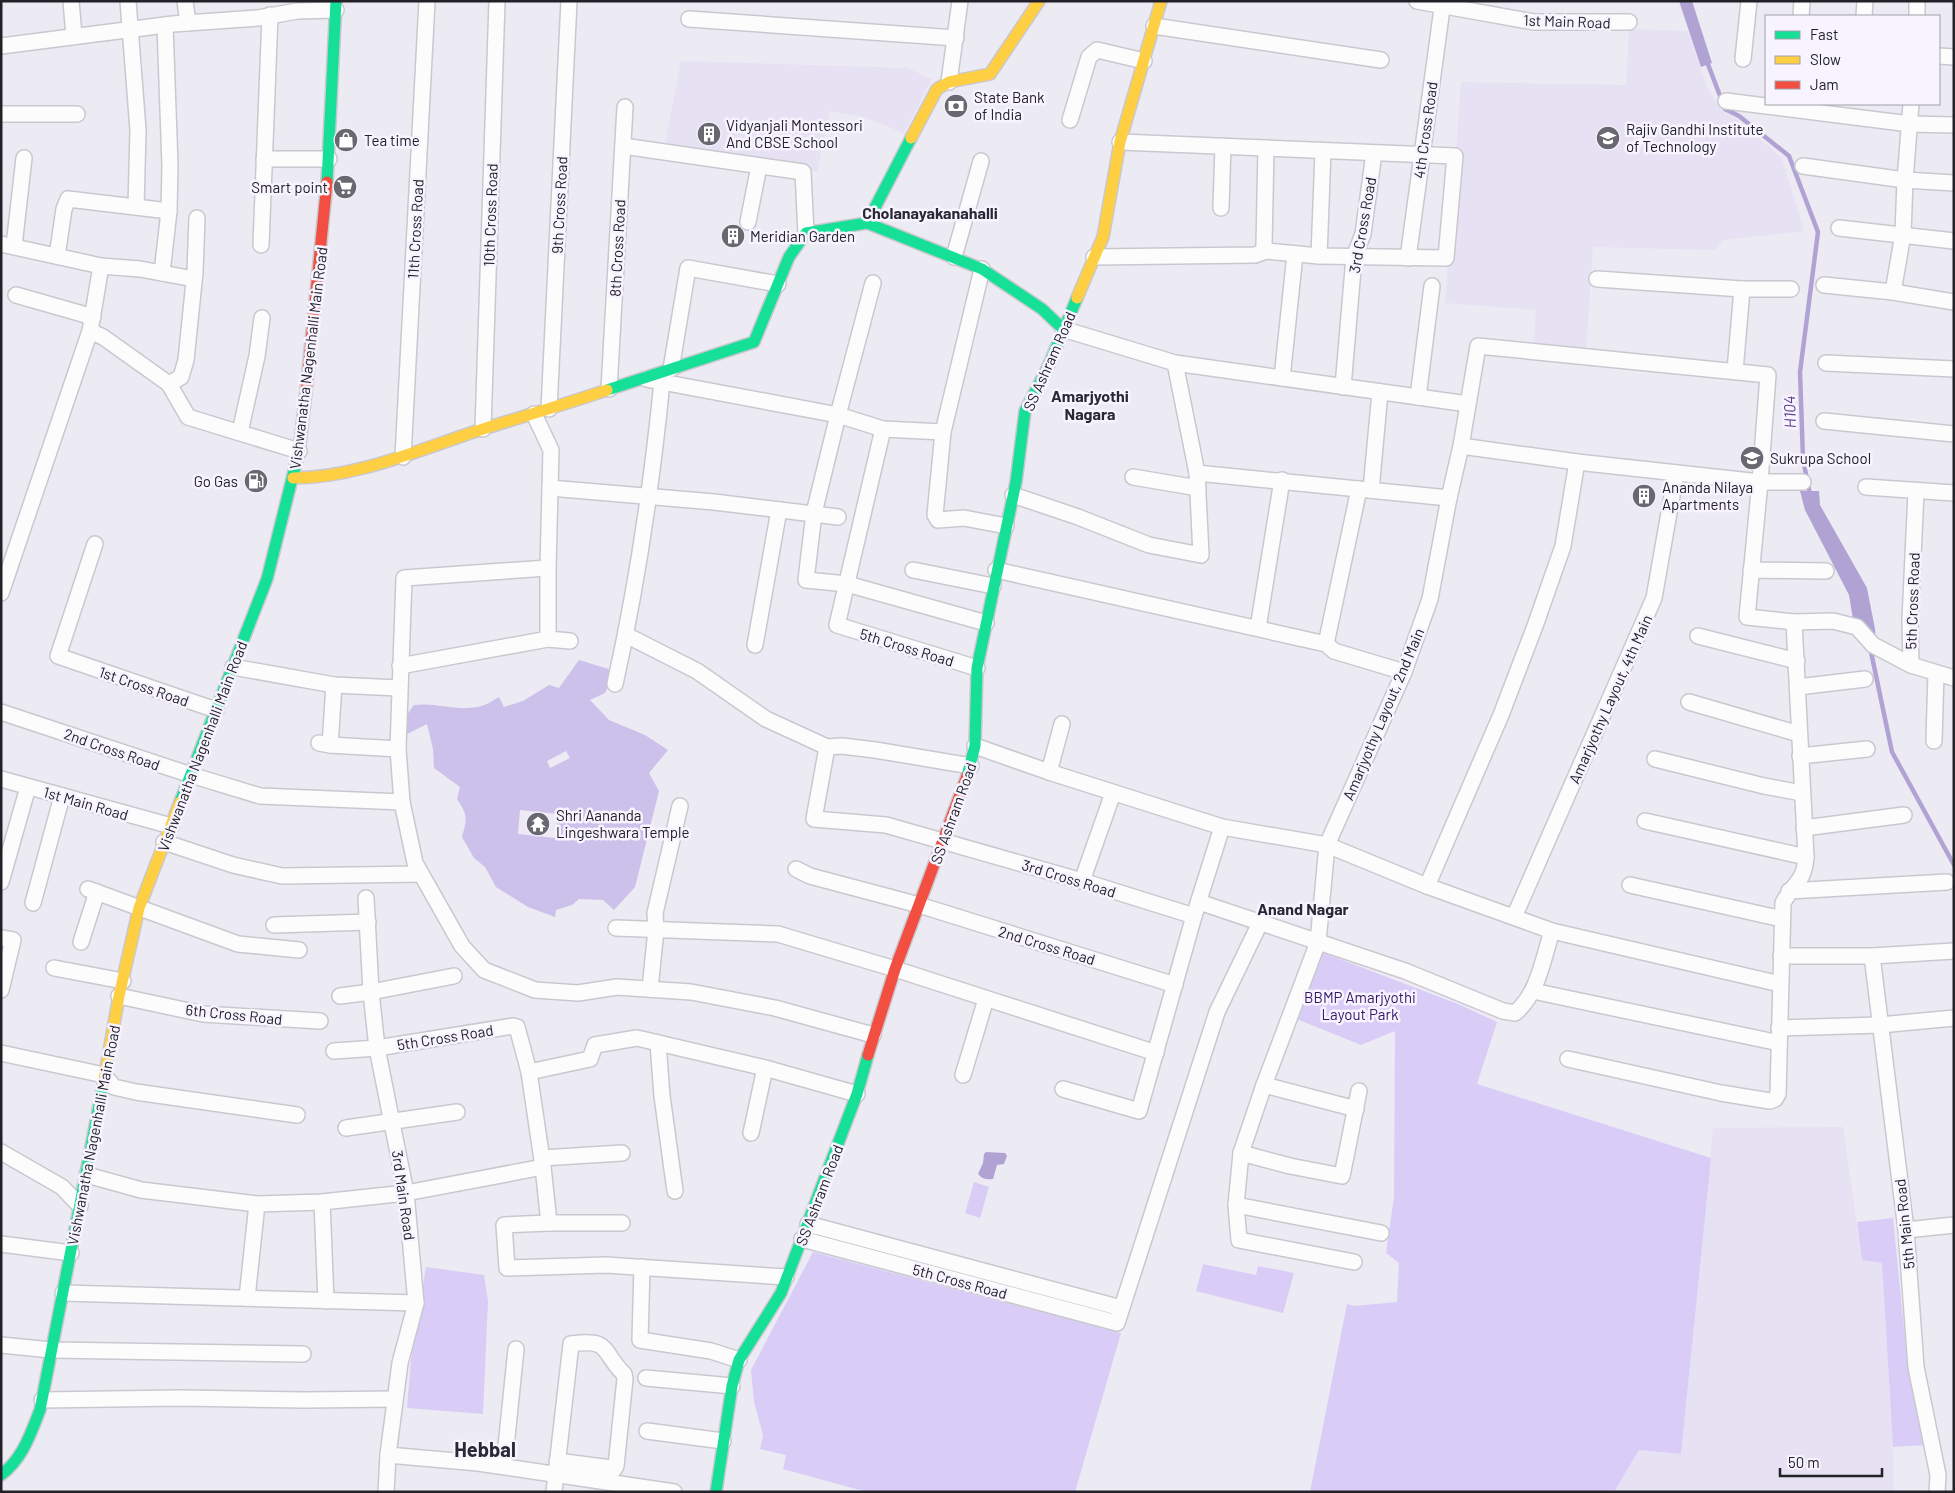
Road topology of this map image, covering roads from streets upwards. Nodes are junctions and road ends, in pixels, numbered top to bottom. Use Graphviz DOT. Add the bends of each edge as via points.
graph roads {
  1 [pos="71,1"];
  2 [pos="128,1"];
  3 [pos="185,1"];
  4 [pos="427,1"];
  5 [pos="497,1"];
  6 [pos="569,1"];
  7 [pos="960,1"];
  8 [pos="1039,1"];
  9 [pos="1161,1"];
  10 [pos="1417,1"];
  11 [pos="1749,1"];
  12 [pos="1802,1"];
  13 [pos="1866,1"];
  14 [pos="1917,1"];
  15 [pos="1442,4"];
  16 [pos="336,6"];
  17 [pos="1800,15"];
  18 [pos="1864,15"];
  19 [pos="1916,15"];
  20 [pos="270,16"];
  21 [pos="689,20"];
  22 [pos="1629,22"];
  23 [pos="188,23"];
  24 [pos="165,25"];
  25 [pos="1154,26"];
  26 [pos="131,30"];
  27 [pos="74,36"];
  28 [pos="956,38"];
  29 [pos="1,46"];
  30 [pos="1940,56"];
  31 [pos="1954,57"];
  32 [pos="1743,59"];
  33 [pos="1381,60"];
  34 [pos="1144,61"];
  35 [pos="949,82"];
  36 [pos="1726,101"];
  37 [pos="1765,104"];
  38 [pos="1777,105"];
  39 [pos="1911,105"];
  40 [pos="1790,106"];
  41 [pos="625,107"];
  42 [pos="1,114"];
  43 [pos="77,114"];
  44 [pos="1070,120"];
  45 [pos="1910,124"];
  46 [pos="1954,125"];
  47 [pos="1120,142"];
  48 [pos="623,146"];
  49 [pos="1223,146"];
  50 [pos="1266,148"];
  51 [pos="1323,151"];
  52 [pos="1374,153"];
  53 [pos="1422,155"];
  54 [pos="24,158"];
  55 [pos="264,159"];
  56 [pos="329,159"];
  57 [pos="981,161"];
  58 [pos="759,166"];
  59 [pos="1803,166"];
  60 [pos="1905,180"];
  61 [pos="1954,183"];
  62 [pos="136,207"];
  63 [pos="1221,208"];
  64 [pos="169,211"];
  65 [pos="197,218"];
  66 [pos="748,222"];
  67 [pos="867,223"];
  68 [pos="1839,228"];
  69 [pos="806,233"];
  70 [pos="1903,234"];
  71 [pos="1954,241"];
  72 [pos="261,244"];
  73 [pos="7,245"];
  74 [pos="1266,251"];
  75 [pos="1295,254"];
  76 [pos="57,256"];
  77 [pos="1319,256"];
  78 [pos="954,257"];
  79 [pos="1094,257"];
  80 [pos="1354,257"];
  81 [pos="1408,258"];
  82 [pos="101,266"];
  83 [pos="982,269"];
  84 [pos="162,273"];
  85 [pos="194,279"];
  86 [pos="1597,279"];
  87 [pos="778,284"];
  88 [pos="873,284"];
  89 [pos="1824,285"];
  90 [pos="1432,286"];
  91 [pos="1742,289"];
  92 [pos="1791,289"];
  93 [pos="1893,292"];
  94 [pos="16,295"];
  95 [pos="1954,302"];
  96 [pos="262,318"];
  97 [pos="91,324"];
  98 [pos="1064,329"];
  99 [pos="1175,362"];
  100 [pos="1826,363"];
  101 [pos="671,369"];
  102 [pos="1954,369"];
  103 [pos="1735,371"];
  104 [pos="642,378"];
  105 [pos="1282,378"];
  106 [pos="662,382"];
  107 [pos="169,384"];
  108 [pos="1343,387"];
  109 [pos="609,390"];
  110 [pos="1380,392"];
  111 [pos="1418,397"];
  112 [pos="1468,404"];
  113 [pos="549,409"];
  114 [pos="534,414"];
  115 [pos="838,415"];
  116 [pos="1824,421"];
  117 [pos="482,429"];
  118 [pos="883,429"];
  119 [pos="240,432"];
  120 [pos="943,432"];
  121 [pos="1954,434"];
  122 [pos="1461,446"];
  123 [pos="299,451"];
  124 [pos="403,457"];
  125 [pos="1577,462"];
  126 [pos="1197,473"];
  127 [pos="1676,473"];
  128 [pos="1133,477"];
  129 [pos="293,478"];
  130 [pos="1282,480"];
  131 [pos="1760,482"];
  132 [pos="1803,482"];
  133 [pos="1866,487"];
  134 [pos="550,488"];
  135 [pos="1198,488"];
  136 [pos="1365,490"];
  137 [pos="1916,492"];
  138 [pos="1954,493"];
  139 [pos="1013,495"];
  140 [pos="649,496"];
  141 [pos="1449,498"];
  142 [pos="779,510"];
  143 [pos="814,513"];
  144 [pos="838,517"];
  145 [pos="1006,526"];
  146 [pos="95,544"];
  147 [pos="548,568"];
  148 [pos="913,570"];
  149 [pos="996,570"];
  150 [pos="1751,570"];
  151 [pos="1826,571"];
  152 [pos="847,584"];
  153 [pos="993,586"];
  154 [pos="1,593"];
  155 [pos="1794,622"];
  156 [pos="986,623"];
  157 [pos="1258,628"];
  158 [pos="626,635"];
  159 [pos="1698,636"];
  160 [pos="548,639"];
  161 [pos="570,641"];
  162 [pos="1326,644"];
  163 [pos="755,645"];
  164 [pos="1797,661"];
  165 [pos="1911,665"];
  166 [pos="400,666"];
  167 [pos="233,667"];
  168 [pos="977,668"];
  169 [pos="1404,672"];
  170 [pos="1936,672"];
  171 [pos="1954,678"];
  172 [pos="1865,679"];
  173 [pos="614,684"];
  174 [pos="334,685"];
  175 [pos="1798,687"];
  176 [pos="399,688"];
  177 [pos="1689,702"];
  178 [pos="216,710"];
  179 [pos="1,712"];
  180 [pos="1062,724"];
  181 [pos="1799,734"];
  182 [pos="1934,740"];
  183 [pos="975,746"];
  184 [pos="827,747"];
  185 [pos="398,749"];
  186 [pos="1866,749"];
  187 [pos="1800,756"];
  188 [pos="1655,759"];
  189 [pos="971,766"];
  190 [pos="1049,772"];
  191 [pos="191,775"];
  192 [pos="1,779"];
  193 [pos="28,786"];
  194 [pos="1113,793"];
  195 [pos="1802,793"];
  196 [pos="62,796"];
  197 [pos="402,802"];
  198 [pos="680,806"];
  199 [pos="1904,815"];
  200 [pos="1645,821"];
  201 [pos="171,826"];
  202 [pos="1222,827"];
  203 [pos="1804,828"];
  204 [pos="943,841"];
  205 [pos="164,842"];
  206 [pos="1327,845"];
  207 [pos="1806,857"];
  208 [pos="796,869"];
  209 [pos="421,874"];
  210 [pos="1082,881"];
  211 [pos="1,882"];
  212 [pos="1947,882"];
  213 [pos="1630,885"];
  214 [pos="1428,886"];
  215 [pos="1789,891"];
  216 [pos="366,898"];
  217 [pos="1199,902"];
  218 [pos="33,904"];
  219 [pos="919,905"];
  220 [pos="139,908"];
  221 [pos="1194,916"];
  222 [pos="1514,917"];
  223 [pos="1782,919"];
  224 [pos="1261,921"];
  225 [pos="368,922"];
  226 [pos="274,925"];
  227 [pos="616,928"];
  228 [pos="656,930"];
  229 [pos="1552,931"];
  230 [pos="1,938"];
  231 [pos="81,942"];
  232 [pos="1318,942"];
  233 [pos="299,950"];
  234 [pos="1954,951"];
  235 [pos="1781,956"];
  236 [pos="1872,956"];
  237 [pos="54,968"];
  238 [pos="895,969"];
  239 [pos="454,976"];
  240 [pos="123,981"];
  241 [pos="1780,984"];
  242 [pos="1175,985"];
  243 [pos="650,989"];
  244 [pos="1,990"];
  245 [pos="1533,991"];
  246 [pos="372,992"];
  247 [pos="119,996"];
  248 [pos="340,996"];
  249 [pos="986,999"];
  250 [pos="1954,1018"];
  251 [pos="320,1021"];
  252 [pos="1880,1024"];
  253 [pos="873,1035"];
  254 [pos="1779,1036"];
  255 [pos="658,1043"];
  256 [pos="377,1048"];
  257 [pos="334,1051"];
  258 [pos="1,1053"];
  259 [pos="1156,1053"];
  260 [pos="1568,1059"];
  261 [pos="765,1068"];
  262 [pos="529,1072"];
  263 [pos="104,1075"];
  264 [pos="963,1076"];
  265 [pos="1264,1085"];
  266 [pos="1064,1089"];
  267 [pos="1359,1091"];
  268 [pos="857,1094"];
  269 [pos="1356,1109"];
  270 [pos="457,1112"];
  271 [pos="297,1115"];
  272 [pos="393,1122"];
  273 [pos="346,1128"];
  274 [pos="751,1133"];
  275 [pos="1,1152"];
  276 [pos="622,1153"];
  277 [pos="1241,1153"];
  278 [pos="542,1162"];
  279 [pos="87,1175"];
  280 [pos="675,1191"];
  281 [pos="406,1193"];
  282 [pos="322,1202"];
  283 [pos="257,1204"];
  284 [pos="1236,1205"];
  285 [pos="80,1206"];
  286 [pos="550,1222"];
  287 [pos="622,1224"];
  288 [pos="808,1224"];
  289 [pos="1954,1225"];
  290 [pos="1906,1230"];
  291 [pos="1381,1233"];
  292 [pos="802,1239"];
  293 [pos="1,1244"];
  294 [pos="70,1253"];
  295 [pos="1354,1262"];
  296 [pos="642,1267"];
  297 [pos="973,1268"];
  298 [pos="786,1277"];
  299 [pos="969,1284"];
  300 [pos="63,1293"];
  301 [pos="247,1298"];
  302 [pos="326,1301"];
  303 [pos="416,1303"];
  304 [pos="1119,1315"];
  305 [pos="1,1345"];
  306 [pos="51,1350"];
  307 [pos="516,1350"];
  308 [pos="302,1354"];
  309 [pos="739,1360"];
  310 [pos="646,1378"];
  311 [pos="732,1386"];
  312 [pos="395,1399"];
  313 [pos="42,1400"];
  314 [pos="648,1431"];
  315 [pos="723,1442"];
  316 [pos="388,1455"];
  317 [pos="504,1466"];
  318 [pos="556,1467"];
  319 [pos="4,1470"];
  320 [pos="386,1492"];
  321 [pos="554,1492"];
  322 [pos="674,1492"];
  323 [pos="716,1492"];
  324 [pos="1937,1492"];
  1 -- 27 [label="street"];
  2 -- 26 [label="street"];
  3 -- 23 [label="street"];
  4 -- 124 [label="street, 11th Cross Road"];
  5 -- 117 [label="street, 10th Cross Road"];
  6 -- 113 [label="street, 9th Cross Road"];
  7 -- 28 [label="street"];
  8 -- 35 [label="street" via="990,74"];
  9 -- 25 [label="street, SS Ashram Road"];
  10 -- 15 [label="street, 1st Main Road"];
  11 -- 32 [label="street"];
  12 -- 17 [label="street"];
  13 -- 18 [label="street"];
  14 -- 19 [label="street"];
  15 -- 22 [label="street, 1st Main Road" via="1534,22"];
  15 -- 53 [label="street, 4th Cross Road"];
  16 -- 20 [label="street"];
  16 -- 56 [label="street, Vishwanatha Nagenhalli Main Road"];
  20 -- 23 [label="street"];
  20 -- 55 [label="street"];
  21 -- 28 [label="street"];
  23 -- 24 [label="street"];
  24 -- 26 [label="street"];
  24 -- 64 [label="street"];
  25 -- 33 [label="street"];
  25 -- 34 [label="street, SS Ashram Road"];
  26 -- 27 [label="street"];
  26 -- 62 [label="street" via="138,130"];
  27 -- 29 [label="street"];
  28 -- 35 [label="street"];
  30 -- 31 [label="street"];
  34 -- 44 [label="street" via="1097,50 1089,57"];
  34 -- 47 [label="street, SS Ashram Road"];
  35 -- 67 [label="street" via="937,89"];
  36 -- 37 [label="street"];
  38 -- 40 [label="street"];
  39 -- 45 [label="street"];
  40 -- 45 [label="street"];
  41 -- 48 [label="street, 8th Cross Road"];
  42 -- 43 [label="street"];
  45 -- 46 [label="street"];
  45 -- 60 [label="street"];
  47 -- 49 [label="street"];
  47 -- 79 [label="street, SS Ashram Road" via="1102,237"];
  48 -- 58 [label="street"];
  48 -- 109 [label="street, 8th Cross Road"];
  49 -- 50 [label="street"];
  49 -- 63 [label="street"];
  50 -- 51 [label="street"];
  50 -- 74 [label="street"];
  51 -- 52 [label="street"];
  51 -- 77 [label="street"];
  52 -- 53 [label="street"];
  52 -- 80 [label="street, 3rd Cross Road" via="1363,234"];
  53 -- 81 [label="street, 4th Cross Road"];
  53 -- 81 [label="street" via="1455,156 1446,258"];
  54 -- 73 [label="street"];
  55 -- 56 [label="street"];
  55 -- 72 [label="street"];
  56 -- 123 [label="street, Vishwanatha Nagenhalli Main Road"];
  57 -- 78 [label="street"];
  58 -- 66 [label="street"];
  58 -- 69 [label="street" via="803,172"];
  59 -- 60 [label="street"];
  60 -- 61 [label="street"];
  60 -- 70 [label="street"];
  62 -- 64 [label="street"];
  62 -- 76 [label="street" via="68,199"];
  64 -- 84 [label="street"];
  65 -- 85 [label="street"];
  67 -- 69 [label="street"];
  67 -- 78 [label="street"];
  68 -- 70 [label="street"];
  69 -- 87 [label="street" via="789,257"];
  70 -- 71 [label="street"];
  70 -- 93 [label="street"];
  73 -- 76 [label="street"];
  74 -- 75 [label="street"];
  74 -- 79 [label="street" via="1255,255"];
  75 -- 77 [label="street"];
  75 -- 105 [label="street"];
  76 -- 82 [label="street"];
  77 -- 80 [label="street"];
  78 -- 83 [label="street"];
  79 -- 98 [label="street, SS Ashram Road"];
  80 -- 81 [label="street"];
  80 -- 108 [label="street, 3rd Cross Road"];
  82 -- 84 [label="street"];
  82 -- 97 [label="street"];
  83 -- 98 [label="street" via="1042,309"];
  83 -- 120 [label="street"];
  84 -- 85 [label="street"];
  85 -- 107 [label="street" via="186,360 181,377"];
  86 -- 91 [label="street"];
  87 -- 101 [label="street" via="754,342"];
  87 -- 101 [label="street" via="688,268"];
  88 -- 115 [label="street"];
  89 -- 93 [label="street"];
  90 -- 111 [label="street"];
  91 -- 92 [label="street"];
  91 -- 103 [label="street"];
  93 -- 95 [label="street"];
  94 -- 97 [label="street"];
  96 -- 119 [label="street"];
  97 -- 107 [label="street" via="103,337"];
  97 -- 154 [label="street"];
  98 -- 99 [label="street"];
  98 -- 139 [label="street, SS Ashram Road" via="1025,411"];
  99 -- 105 [label="street"];
  99 -- 126 [label="street"];
  100 -- 102 [label="street"];
  101 -- 104 [label="street"];
  103 -- 112 [label="street, Amarjyothy Layout, 2nd Main" via="1478,346"];
  103 -- 131 [label="street" via="1768,375"];
  104 -- 106 [label="street"];
  104 -- 109 [label="street"];
  105 -- 108 [label="street"];
  106 -- 115 [label="street"];
  106 -- 140 [label="street"];
  107 -- 119 [label="street" via="188,417"];
  108 -- 110 [label="street"];
  109 -- 113 [label="street"];
  110 -- 111 [label="street"];
  110 -- 136 [label="street"];
  111 -- 112 [label="street"];
  112 -- 122 [label="street, Amarjyothy Layout, 2nd Main"];
  113 -- 114 [label="street"];
  114 -- 117 [label="street"];
  114 -- 134 [label="street" via="550,450"];
  115 -- 118 [label="street"];
  115 -- 143 [label="street"];
  116 -- 121 [label="street"];
  117 -- 124 [label="street"];
  118 -- 120 [label="street"];
  118 -- 152 [label="street"];
  119 -- 123 [label="street"];
  120 -- 145 [label="street" via="936,519 964,518"];
  122 -- 125 [label="street"];
  122 -- 141 [label="street, Amarjyothy Layout, 2nd Main"];
  123 -- 129 [label="street, Vishwanatha Nagenhalli Main Road"];
  124 -- 129 [label="street" via="318,478"];
  125 -- 127 [label="street"];
  125 -- 214 [label="street" via="1562,546 1534,626 1501,715"];
  126 -- 130 [label="street"];
  126 -- 135 [label="street"];
  127 -- 131 [label="street"];
  127 -- 222 [label="street, Amarjyothy Layout, 4th Main" via="1654,598"];
  128 -- 135 [label="street"];
  129 -- 167 [label="street, Vishwanatha Nagenhalli Main Road" via="267,579"];
  130 -- 136 [label="street"];
  130 -- 157 [label="street"];
  131 -- 132 [label="street"];
  131 -- 150 [label="street"];
  133 -- 137 [label="street"];
  134 -- 140 [label="street"];
  134 -- 147 [label="street"];
  135 -- 139 [label="street" via="1202,555 1149,545"];
  136 -- 141 [label="street"];
  136 -- 162 [label="street"];
  137 -- 138 [label="street"];
  137 -- 165 [label="street, 5th Cross Road"];
  139 -- 145 [label="street, SS Ashram Road"];
  140 -- 142 [label="street"];
  140 -- 158 [label="street"];
  141 -- 169 [label="street, Amarjyothy Layout, 2nd Main" via="1430,600"];
  142 -- 143 [label="street"];
  142 -- 163 [label="street"];
  143 -- 144 [label="street"];
  143 -- 152 [label="street" via="806,580"];
  145 -- 149 [label="street, SS Ashram Road"];
  146 -- 178 [label="street, 1st Cross Road" via="58,656"];
  147 -- 160 [label="street"];
  147 -- 166 [label="street" via="404,578"];
  148 -- 153 [label="street"];
  149 -- 153 [label="street, SS Ashram Road"];
  149 -- 157 [label="street"];
  150 -- 151 [label="street"];
  150 -- 155 [label="street" via="1747,617"];
  152 -- 156 [label="street"];
  152 -- 168 [label="street, 5th Cross Road" via="837,625"];
  153 -- 156 [label="street, SS Ashram Road"];
  155 -- 164 [label="street"];
  155 -- 165 [label="street" via="1833,621 1857,627 1868,639"];
  156 -- 168 [label="street, SS Ashram Road"];
  157 -- 162 [label="street"];
  158 -- 173 [label="street"];
  158 -- 184 [label="street" via="697,671 766,719"];
  159 -- 164 [label="street"];
  160 -- 161 [label="street"];
  160 -- 166 [label="street"];
  162 -- 169 [label="street" via="1334,651"];
  164 -- 175 [label="street"];
  165 -- 170 [label="street, 5th Cross Road"];
  166 -- 176 [label="street"];
  167 -- 174 [label="street"];
  167 -- 178 [label="street, Vishwanatha Nagenhalli Main Road"];
  168 -- 183 [label="street, SS Ashram Road"];
  169 -- 206 [label="street, Amarjyothy Layout, 2nd Main"];
  170 -- 171 [label="street, 5th Cross Road"];
  170 -- 182 [label="street"];
  172 -- 175 [label="street"];
  174 -- 176 [label="street"];
  174 -- 185 [label="street" via="324,744"];
  175 -- 181 [label="street"];
  176 -- 185 [label="street"];
  177 -- 181 [label="street"];
  178 -- 191 [label="street, Vishwanatha Nagenhalli Main Road"];
  179 -- 191 [label="street, 2nd Cross Road"];
  180 -- 190 [label="street"];
  181 -- 187 [label="street"];
  183 -- 189 [label="street, SS Ashram Road"];
  183 -- 190 [label="street"];
  184 -- 189 [label="street" via="875,750"];
  184 -- 204 [label="street, 3rd Cross Road" via="814,819 886,825"];
  185 -- 197 [label="street"];
  186 -- 187 [label="street"];
  187 -- 195 [label="street"];
  188 -- 195 [label="street"];
  189 -- 204 [label="street, SS Ashram Road"];
  190 -- 194 [label="street"];
  191 -- 197 [label="street, 2nd Cross Road" via="260,796"];
  191 -- 201 [label="street, Vishwanatha Nagenhalli Main Road"];
  192 -- 193 [label="street, 1st Main Road"];
  193 -- 196 [label="street, 1st Main Road"];
  193 -- 211 [label="street"];
  194 -- 202 [label="street"];
  194 -- 210 [label="street"];
  195 -- 203 [label="street"];
  196 -- 201 [label="street, 1st Main Road"];
  196 -- 218 [label="street"];
  197 -- 209 [label="street" via="415,863"];
  198 -- 228 [label="street" via="655,914"];
  199 -- 203 [label="street"];
  200 -- 207 [label="street"];
  201 -- 205 [label="street, Vishwanatha Nagenhalli Main Road"];
  202 -- 206 [label="street"];
  202 -- 217 [label="street"];
  203 -- 207 [label="street"];
  204 -- 210 [label="street, 3rd Cross Road"];
  204 -- 219 [label="street, SS Ashram Road"];
  205 -- 209 [label="street" via="233,865 282,876"];
  205 -- 220 [label="street, Vishwanatha Nagenhalli Main Road"];
  206 -- 214 [label="street"];
  206 -- 232 [label="street, Amarjyothy Layout, 2nd Main"];
  207 -- 215 [label="street" via="1805,872"];
  208 -- 219 [label="street, 2nd Cross Road" via="810,876"];
  209 -- 243 [label="street" via="462,946 484,970 535,990 578,993 617,987"];
  210 -- 221 [label="street, 3rd Cross Road"];
  212 -- 215 [label="street"];
  213 -- 223 [label="street"];
  214 -- 222 [label="street"];
  215 -- 223 [label="street" via="1783,902"];
  216 -- 225 [label="street, 3rd Main Road"];
  217 -- 221 [label="street"];
  217 -- 224 [label="street"];
  219 -- 238 [label="street, SS Ashram Road"];
  219 -- 242 [label="street, 2nd Cross Road"];
  220 -- 231 [label="street" via="93,890"];
  220 -- 233 [label="street" via="238,944"];
  220 -- 240 [label="street, Vishwanatha Nagenhalli Main Road"];
  221 -- 242 [label="street"];
  222 -- 229 [label="street"];
  223 -- 235 [label="street"];
  224 -- 232 [label="street"];
  224 -- 304 [label="street" via="1217,1012"];
  225 -- 226 [label="street"];
  225 -- 246 [label="street, 3rd Main Road"];
  227 -- 228 [label="street"];
  228 -- 238 [label="street" via="778,934"];
  228 -- 243 [label="street"];
  229 -- 241 [label="street"];
  229 -- 245 [label="street"];
  230 -- 244 [label="street" via="12,940"];
  232 -- 245 [label="street" via="1404,971 1503,1011 1515,1013"];
  232 -- 265 [label="street, Amarjyothy Layout, 2nd Main"];
  234 -- 236 [label="street"];
  235 -- 236 [label="street"];
  235 -- 241 [label="street"];
  236 -- 252 [label="street, 5th Main Road"];
  237 -- 240 [label="street"];
  238 -- 249 [label="street"];
  238 -- 253 [label="street, SS Ashram Road"];
  239 -- 246 [label="street"];
  240 -- 247 [label="street, Vishwanatha Nagenhalli Main Road"];
  241 -- 254 [label="street"];
  242 -- 259 [label="street"];
  243 -- 253 [label="street" via="691,992 775,1008"];
  245 -- 254 [label="street"];
  246 -- 248 [label="street"];
  246 -- 256 [label="street, 3rd Main Road"];
  247 -- 251 [label="street, 6th Cross Road" via="203,1014"];
  247 -- 263 [label="street, Vishwanatha Nagenhalli Main Road"];
  249 -- 259 [label="street"];
  249 -- 264 [label="street"];
  250 -- 252 [label="street"];
  252 -- 254 [label="street"];
  252 -- 290 [label="street, 5th Main Road"];
  253 -- 268 [label="street, SS Ashram Road"];
  254 -- 260 [label="street" via="1778,1094 1770,1101"];
  255 -- 261 [label="street"];
  255 -- 262 [label="street" via="637,1038 595,1045 590,1059"];
  255 -- 280 [label="street"];
  256 -- 257 [label="street"];
  256 -- 262 [label="street, 5th Cross Road" via="513,1026 519,1031"];
  256 -- 272 [label="street, 3rd Main Road"];
  258 -- 263 [label="street"];
  259 -- 266 [label="street" via="1139,1111"];
  261 -- 268 [label="street"];
  261 -- 274 [label="street"];
  262 -- 278 [label="street"];
  263 -- 271 [label="street" via="114,1086 136,1092"];
  263 -- 279 [label="street, Vishwanatha Nagenhalli Main Road"];
  265 -- 269 [label="street"];
  265 -- 277 [label="street, Amarjyothy Layout, 2nd Main"];
  267 -- 269 [label="street"];
  268 -- 288 [label="street, SS Ashram Road"];
  269 -- 277 [label="street" via="1342,1176"];
  270 -- 272 [label="street"];
  272 -- 273 [label="street"];
  272 -- 281 [label="street, 3rd Main Road"];
  275 -- 285 [label="street" via="62,1188"];
  276 -- 278 [label="street"];
  277 -- 284 [label="street, Amarjyothy Layout, 2nd Main"];
  278 -- 281 [label="street"];
  278 -- 286 [label="street"];
  279 -- 283 [label="street" via="141,1190"];
  279 -- 285 [label="street, Vishwanatha Nagenhalli Main Road"];
  281 -- 282 [label="street"];
  281 -- 303 [label="street, 3rd Main Road"];
  282 -- 283 [label="street"];
  282 -- 302 [label="street"];
  283 -- 301 [label="street"];
  284 -- 291 [label="street"];
  284 -- 295 [label="street, Amarjyothy Layout, 2nd Main" via="1240,1240"];
  285 -- 294 [label="street, Vishwanatha Nagenhalli Main Road"];
  286 -- 287 [label="street"];
  286 -- 296 [label="street" via="504,1225 507,1268"];
  288 -- 292 [label="street, SS Ashram Road"];
  288 -- 297 [label="street, 5th Cross Road"];
  289 -- 290 [label="street"];
  290 -- 324 [label="street, 5th Main Road" via="1916,1367 1938,1475"];
  292 -- 298 [label="street, SS Ashram Road"];
  292 -- 299 [label="street, 5th Cross Road"];
  293 -- 294 [label="street"];
  294 -- 300 [label="street, Vishwanatha Nagenhalli Main Road"];
  296 -- 298 [label="street"];
  296 -- 309 [label="street" via="640,1340 711,1351"];
  297 -- 299 [label="street"];
  297 -- 304 [label="street, 5th Cross Road"];
  298 -- 309 [label="street, SS Ashram Road" via="781,1293"];
  299 -- 304 [label="street, 5th Cross Road"];
  300 -- 301 [label="street"];
  300 -- 306 [label="street, Vishwanatha Nagenhalli Main Road"];
  301 -- 302 [label="street"];
  302 -- 303 [label="street"];
  303 -- 312 [label="street, 3rd Main Road" via="400,1363"];
  305 -- 306 [label="street"];
  306 -- 308 [label="street"];
  306 -- 313 [label="street, Vishwanatha Nagenhalli Main Road"];
  307 -- 317 [label="street"];
  309 -- 311 [label="street, SS Ashram Road"];
  310 -- 311 [label="street"];
  311 -- 315 [label="street, SS Ashram Road"];
  312 -- 313 [label="street"];
  312 -- 316 [label="street, 3rd Main Road"];
  313 -- 319 [label="street, Vishwanatha Nagenhalli Main Road" via="25,1449"];
  314 -- 315 [label="street"];
  315 -- 323 [label="street, SS Ashram Road"];
  316 -- 317 [label="street"];
  316 -- 320 [label="street, 3rd Main Road"];
  317 -- 318 [label="street"];
  318 -- 318 [label="street" via="614,1469 616,1466 625,1379 600,1344 571,1344"];
  318 -- 321 [label="street"];
  318 -- 322 [label="street"];
}
